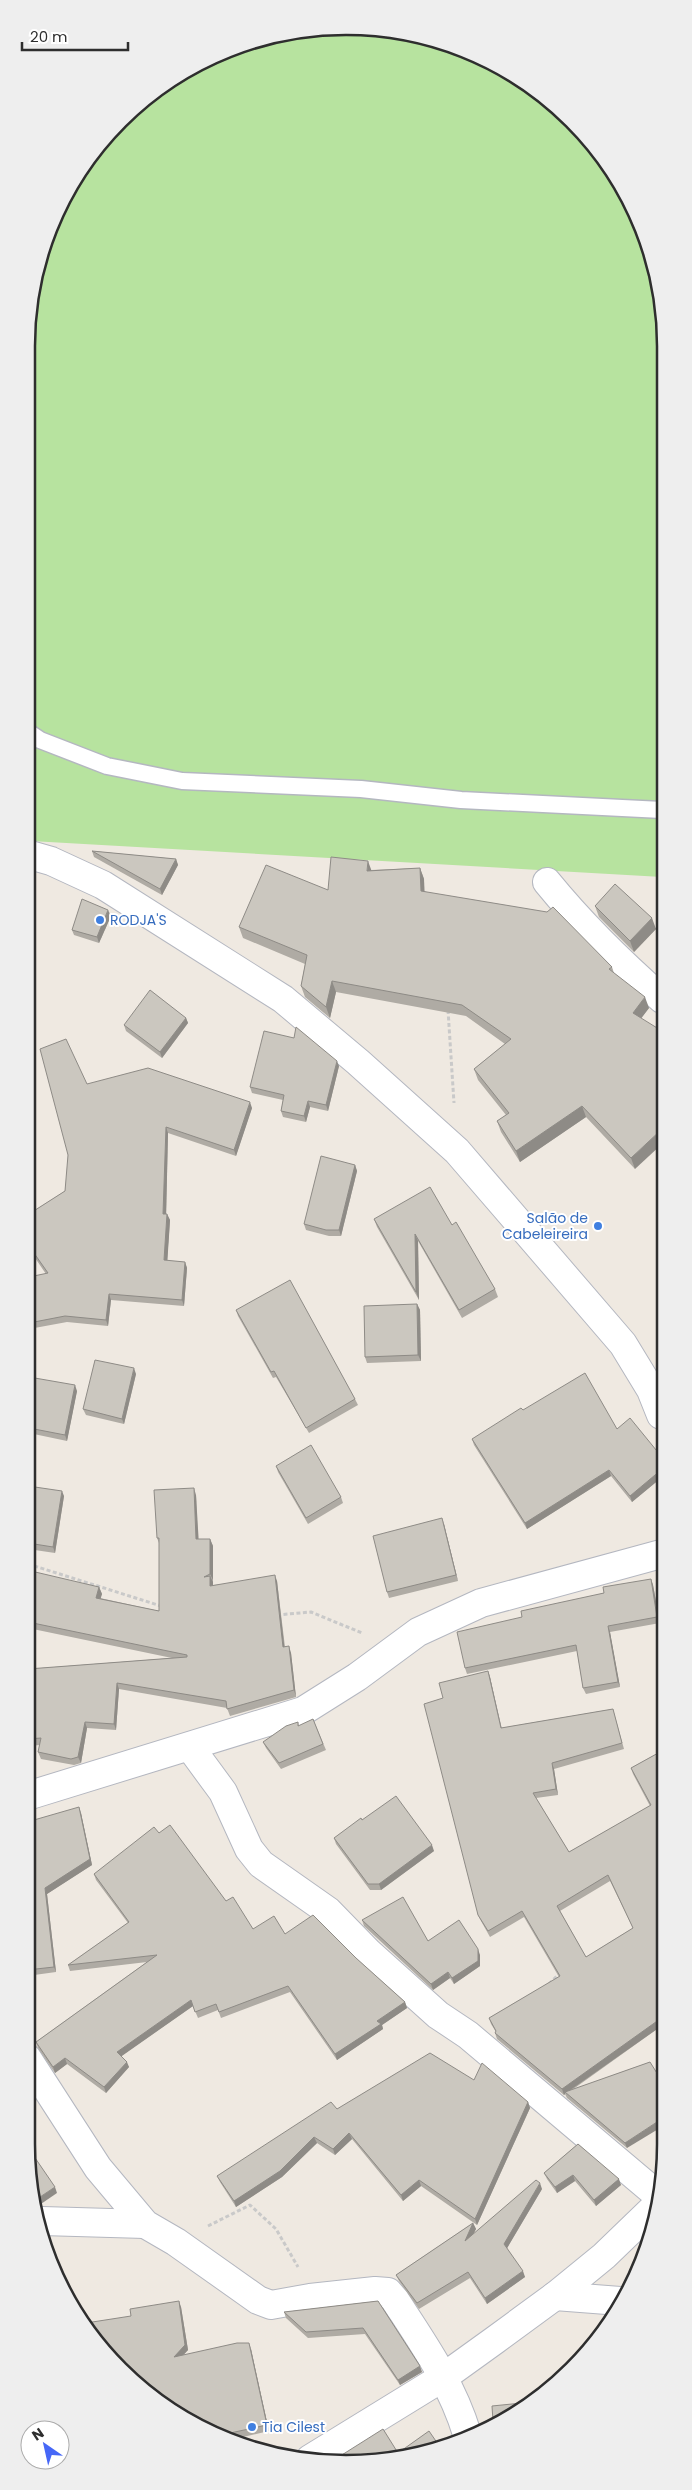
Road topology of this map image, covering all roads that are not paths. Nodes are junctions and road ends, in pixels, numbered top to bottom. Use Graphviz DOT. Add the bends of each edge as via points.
graph roads {
  1 [pos="35,737"];
  2 [pos="657,810"];
  3 [pos="35,856"];
  4 [pos="547,882"];
  5 [pos="657,994"];
  6 [pos="657,1405"];
  7 [pos="657,1555"];
  8 [pos="190,1747"];
  9 [pos="35,1794"];
  10 [pos="35,2072"];
  11 [pos="653,2191"];
  12 [pos="649,2213"];
  13 [pos="45,2221"];
  14 [pos="145,2224"];
  15 [pos="555,2296"];
  16 [pos="614,2301"];
  17 [pos="445,2376"];
  18 [pos="466,2431"];
  19 [pos="319,2453"];
  1 -- 2 [label="lane" via="107,766 182,781 361,789 461,800"];
  3 -- 6 [label="street" via="103,885 283,999 358,1062 457,1151 623,1344"];
  4 -- 5 [label="street" via="583,924"];
  7 -- 8 [label="street" via="481,1603 418,1632 357,1677 303,1711"];
  8 -- 9 [label="street"];
  8 -- 11 [label="street" via="223,1792 249,1849 262,1864 328,1910 369,1953 438,2015 468,2035"];
  10 -- 14 [label="street" via="98,2168"];
  12 -- 15 [label="street" via="604,2256"];
  13 -- 14 [label="street"];
  14 -- 17 [label="street" via="265,2304 388,2292"];
  15 -- 16 [label="street"];
  15 -- 17 [label="street"];
  17 -- 18 [label="street"];
  17 -- 19 [label="street"];
}
